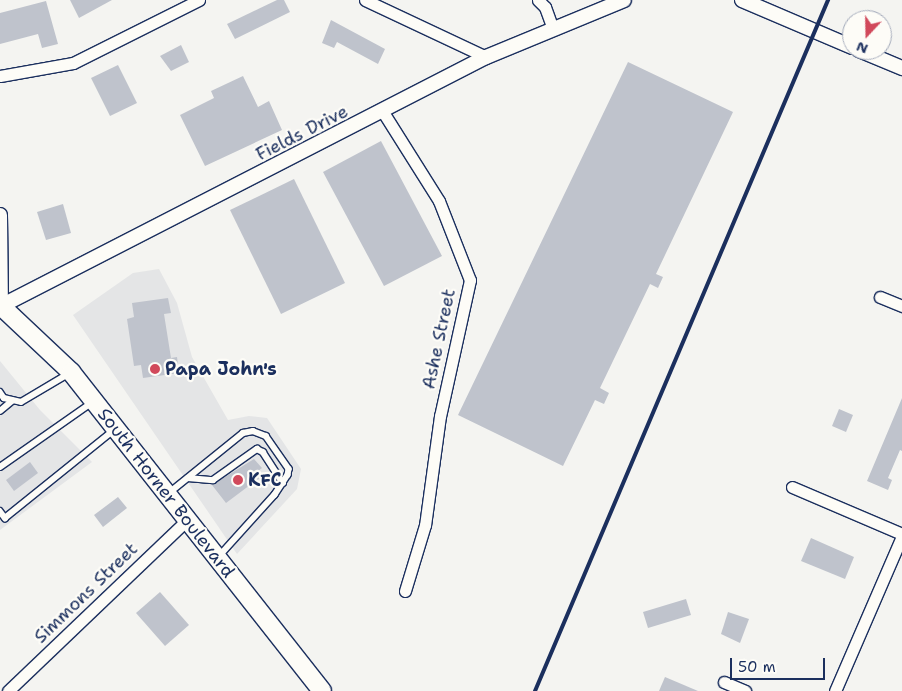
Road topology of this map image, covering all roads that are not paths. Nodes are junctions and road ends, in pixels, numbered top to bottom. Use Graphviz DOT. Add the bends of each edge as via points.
graph roads {
  1 [pos="199,0"];
  2 [pos="365,0"];
  3 [pos="538,0"];
  4 [pos="624,0"];
  5 [pos="742,0"];
  6 [pos="553,29"];
  7 [pos="842,43"];
  8 [pos="486,57"];
  9 [pos="883,60"];
  10 [pos="902,68"];
  11 [pos="0,76"];
  12 [pos="383,112"];
  13 [pos="0,215"];
  14 [pos="880,297"];
  15 [pos="0,306"];
  16 [pos="902,306"];
  17 [pos="71,372"];
  18 [pos="0,392"];
  19 [pos="94,401"];
  20 [pos="12,402"];
  21 [pos="0,411"];
  22 [pos="116,429"];
  23 [pos="0,468"];
  24 [pos="188,478"];
  25 [pos="283,483"];
  26 [pos="792,487"];
  27 [pos="167,494"];
  28 [pos="0,511"];
  29 [pos="188,520"];
  30 [pos="902,535"];
  31 [pos="218,558"];
  32 [pos="405,591"];
  33 [pos="724,682"];
  34 [pos="8,691"];
  35 [pos="322,691"];
  36 [pos="745,691"];
  37 [pos="835,691"];
  1 -- 11 [label="street" via="74,63"];
  2 -- 8 [label="street"];
  3 -- 6 [label="street" via="545,6"];
  4 -- 6 [label="street, Fields Drive"];
  5 -- 7 [label="street"];
  6 -- 8 [label="street, Fields Drive"];
  8 -- 12 [label="street, Fields Drive"];
  9 -- 10 [label="street"];
  12 -- 15 [label="street, Fields Drive"];
  12 -- 32 [label="street, Ashe Street" via="439,201 470,280 440,416 425,525"];
  13 -- 15 [label="street"];
  14 -- 16 [label="street"];
  15 -- 17 [label="main road, South Horner Boulevard"];
  17 -- 19 [label="main road, South Horner Boulevard"];
  17 -- 20 [label="lane" via="29,399"];
  18 -- 20 [label="lane"];
  19 -- 22 [label="main road, South Horner Boulevard"];
  19 -- 23 [label="lane"];
  20 -- 21 [label="lane"];
  22 -- 27 [label="main road, South Horner Boulevard"];
  22 -- 28 [label="lane" via="6,518"];
  24 -- 25 [label="lane" via="213,480 257,449 263,452"];
  24 -- 25 [label="lane" via="243,433 253,431 266,436 289,468"];
  24 -- 27 [label="lane"];
  25 -- 31 [label="lane"];
  26 -- 30 [label="street"];
  27 -- 29 [label="main road, South Horner Boulevard"];
  29 -- 31 [label="main road, South Horner Boulevard"];
  29 -- 34 [label="street, Simmons Street"];
  30 -- 37 [label="street"];
  31 -- 35 [label="main road, South Horner Boulevard"];
  33 -- 36 [label="street"];
}
